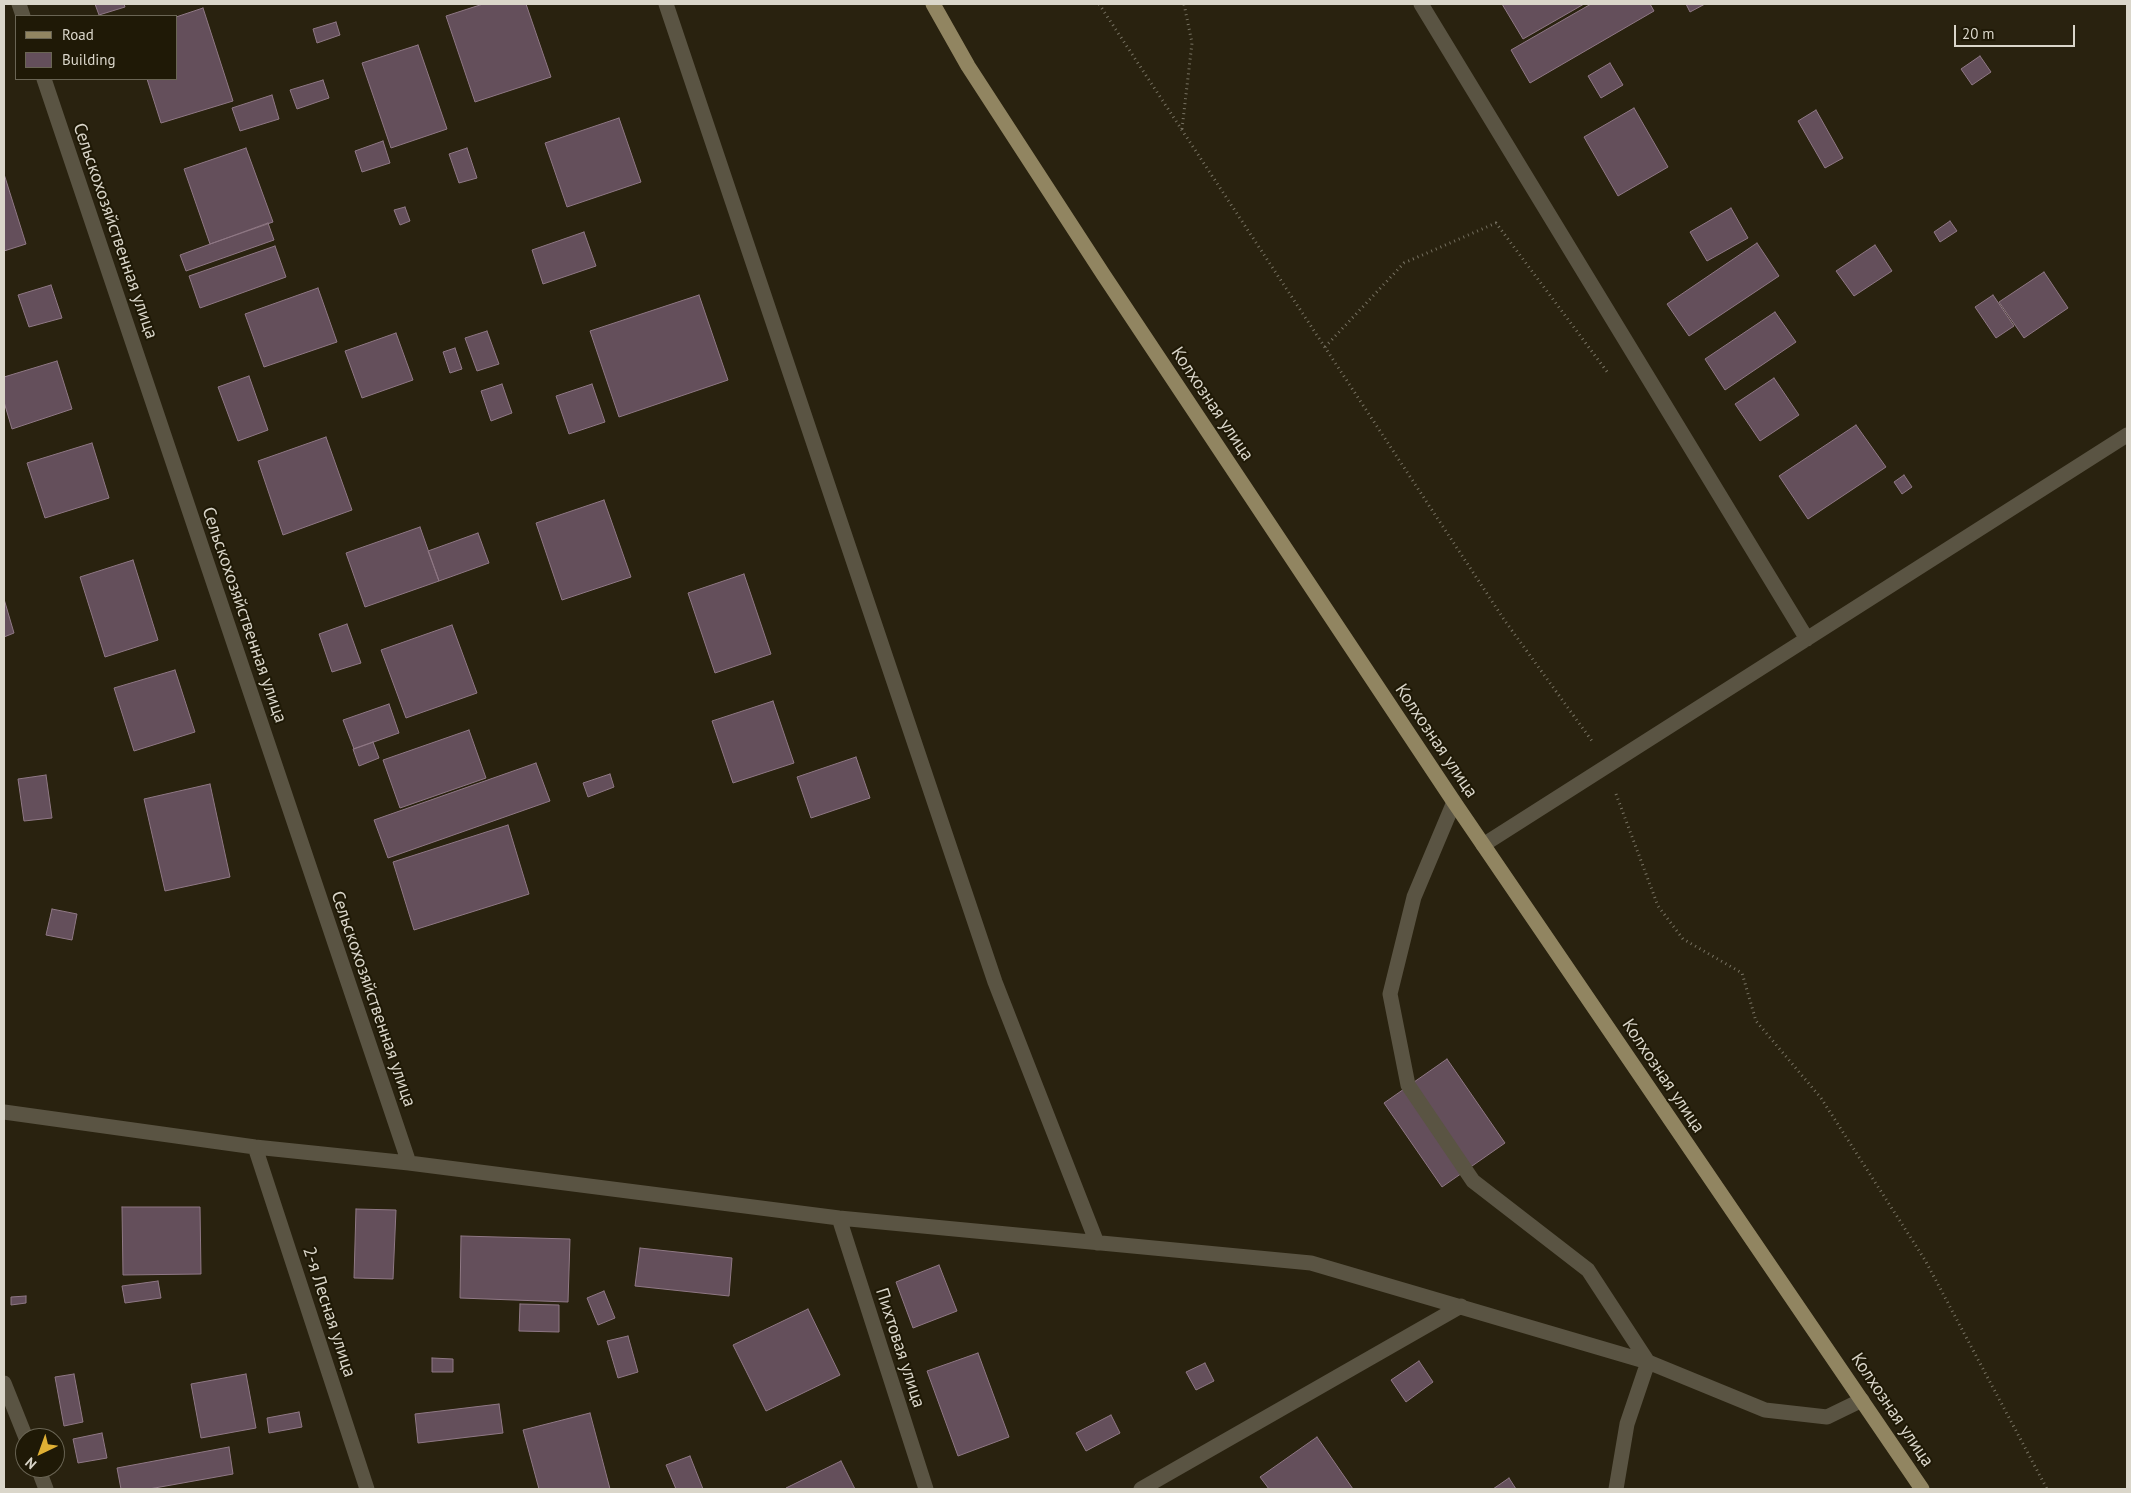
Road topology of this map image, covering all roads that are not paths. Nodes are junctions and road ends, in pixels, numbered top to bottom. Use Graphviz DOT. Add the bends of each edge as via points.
graph roads {
  1 [pos="666,4"];
  2 [pos="933,4"];
  3 [pos="1421,4"];
  4 [pos="44,80"];
  5 [pos="2127,435"];
  6 [pos="1807,639"];
  7 [pos="1454,802"];
  8 [pos="1483,845"];
  9 [pos="4,1112"];
  10 [pos="255,1147"];
  11 [pos="409,1163"];
  12 [pos="839,1218"];
  13 [pos="1097,1243"];
  14 [pos="1462,1306"];
  15 [pos="1648,1362"];
  16 [pos="4,1383"];
  17 [pos="1862,1400"];
  18 [pos="22,1428"];
  19 [pos="367,1489"];
  20 [pos="926,1489"];
  21 [pos="1141,1489"];
  22 [pos="1616,1489"];
  23 [pos="1922,1489"];
  1 -- 13 [label="street" via="995,982"];
  2 -- 7 [label="main road, Колхозная улица" via="968,66 1103,274"];
  3 -- 6 [label="street"];
  4 -- 11 [label="street, Сельскохозяйственная улица"];
  5 -- 6 [label="street"];
  6 -- 8 [label="street"];
  7 -- 8 [label="main road, Колхозная улица"];
  7 -- 15 [label="street" via="1414,897 1390,994 1408,1085 1473,1181 1588,1270"];
  8 -- 17 [label="main road, Колхозная улица"];
  9 -- 10 [label="street"];
  10 -- 11 [label="street"];
  10 -- 19 [label="street, 2-я Лесная улица"];
  11 -- 12 [label="street"];
  12 -- 13 [label="street"];
  12 -- 20 [label="street, Пихтовая улица"];
  13 -- 14 [label="street" via="1312,1263"];
  14 -- 15 [label="street"];
  14 -- 21 [label="street"];
  15 -- 17 [label="street" via="1765,1410 1827,1418"];
  15 -- 22 [label="street" via="1628,1424"];
  16 -- 18 [label="street"];
  17 -- 23 [label="main road, Колхозная улица"];
}
